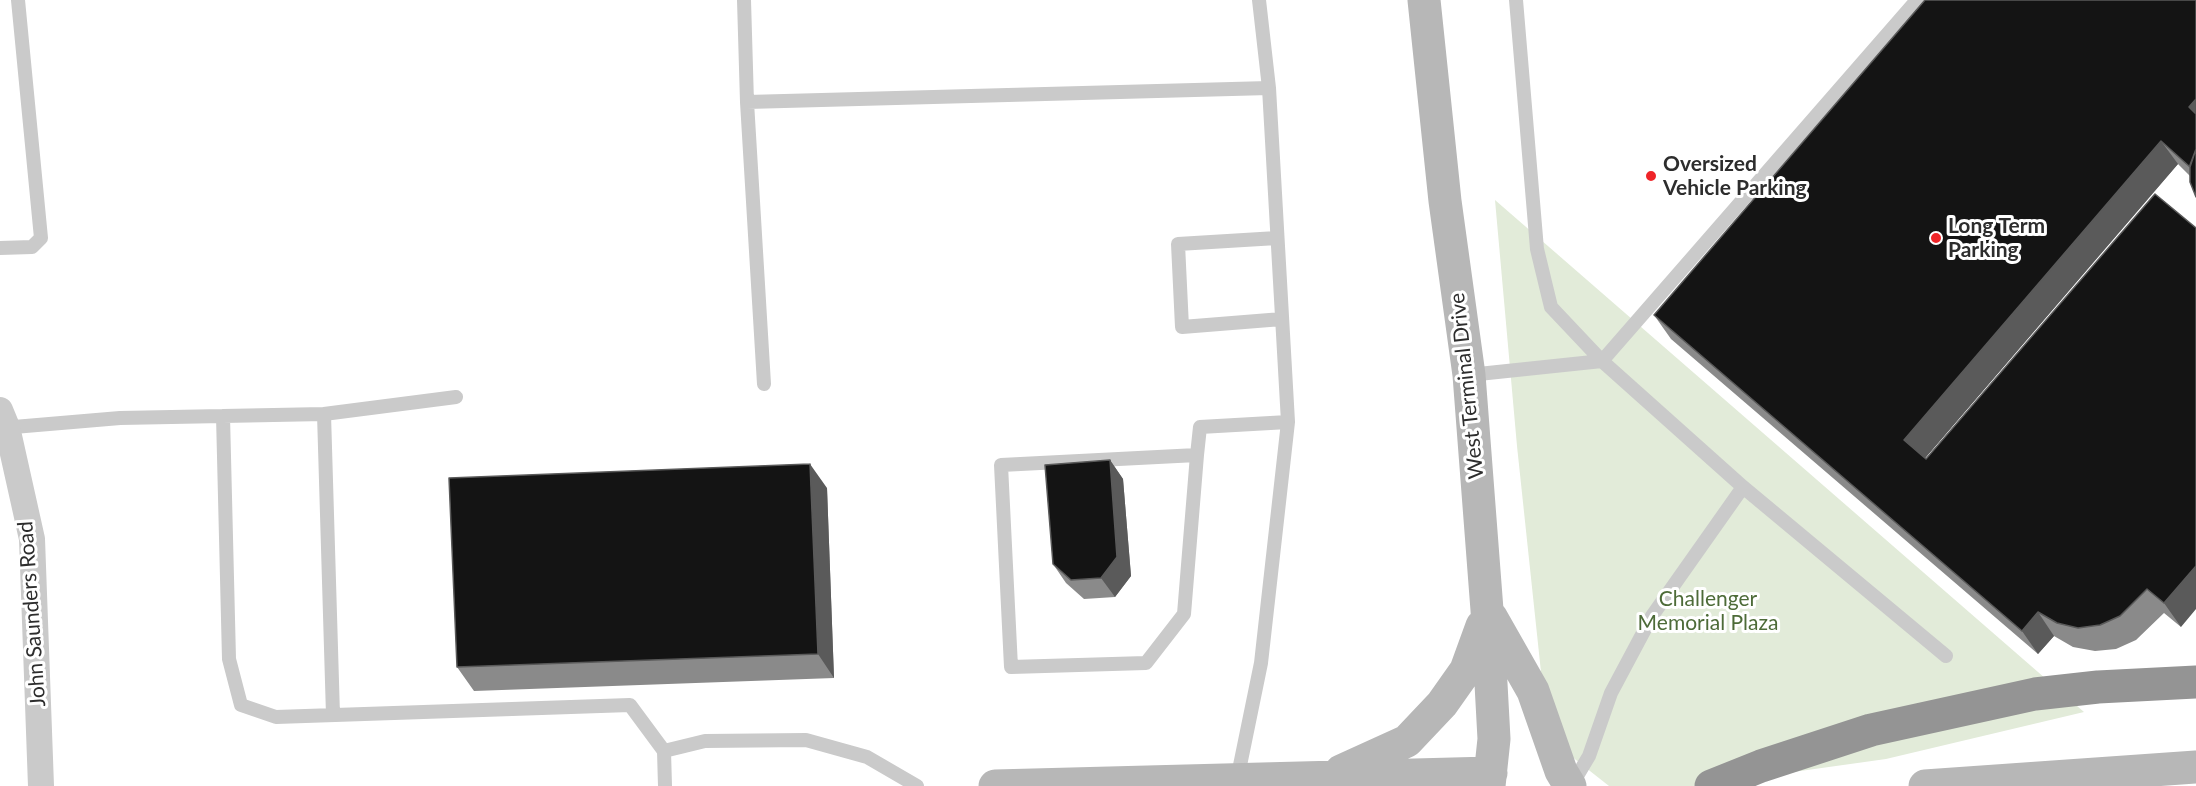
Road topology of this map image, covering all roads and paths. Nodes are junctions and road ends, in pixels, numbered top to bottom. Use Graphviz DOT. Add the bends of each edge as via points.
graph roads {
  1 [pos="18,0"];
  2 [pos="744,0"];
  3 [pos="1260,0"];
  4 [pos="1424,0"];
  5 [pos="1516,0"];
  6 [pos="1917,0"];
  7 [pos="1269,88"];
  8 [pos="747,102"];
  9 [pos="1277,238"];
  10 [pos="0,248"];
  11 [pos="1282,319"];
  12 [pos="1602,361"];
  13 [pos="1469,375"];
  14 [pos="764,384"];
  15 [pos="456,397"];
  16 [pos="324,414"];
  17 [pos="223,416"];
  18 [pos="2,422"];
  19 [pos="1288,422"];
  20 [pos="1197,455"];
  21 [pos="1743,486"];
  22 [pos="1488,610"];
  23 [pos="1946,656"];
  24 [pos="2196,682"];
  25 [pos="333,715"];
  26 [pos="664,751"];
  27 [pos="2191,767"];
  28 [pos="1326,778"];
  29 [pos="1497,782"];
  30 [pos="1236,783"];
  31 [pos="40,786"];
  32 [pos="665,786"];
  33 [pos="917,786"];
  34 [pos="995,786"];
  35 [pos="1570,786"];
  36 [pos="1711,786"];
  37 [pos="1924,786"];
  1 -- 10 [label="lane" via="41,238 32,247"];
  2 -- 8 [label="lane"];
  3 -- 7 [label="lane"];
  4 -- 13 [label="main road, West Terminal Drive" via="1445,201"];
  5 -- 12 [label="lane" via="1538,249 1551,307"];
  6 -- 12 [label="lane" via="1687,272"];
  7 -- 8 [label="lane"];
  7 -- 9 [label="lane"];
  8 -- 14 [label="lane"];
  9 -- 11 [label="lane"];
  9 -- 11 [label="lane" via="1178,244 1182,327"];
  11 -- 19 [label="lane"];
  12 -- 13 [label="lane"];
  12 -- 21 [label="lane"];
  13 -- 22 [label="main road, West Terminal Drive"];
  15 -- 16 [label="lane"];
  16 -- 17 [label="lane"];
  16 -- 25 [label="lane"];
  17 -- 18 [label="lane"];
  17 -- 25 [label="lane" via="229,659 241,705 276,717"];
  18 -- 31 [label="street, John Saunders Road" via="32,539"];
  19 -- 20 [label="lane" via="1200,427"];
  19 -- 30 [label="lane" via="1261,663"];
  20 -- 20 [label="lane" via="1184,614 1146,663 1011,667 1001,465"];
  21 -- 23 [label="lane"];
  21 -- 35 [label="lane" via="1652,616 1611,693 1589,756"];
  22 -- 28 [label="main road" via="1466,670 1442,704 1407,741"];
  22 -- 29 [label="main road, West Terminal Drive"];
  22 -- 35 [label="main road" via="1533,691"];
  24 -- 36 [label="highway" via="2035,694 1871,730"];
  25 -- 26 [label="lane" via="630,705"];
  26 -- 32 [label="lane"];
  26 -- 33 [label="lane" via="705,741 806,740 867,757"];
  27 -- 37 [label="main road"];
  28 -- 29 [label="main road"];
  28 -- 30 [label="main road"];
  30 -- 34 [label="main road"];
}
